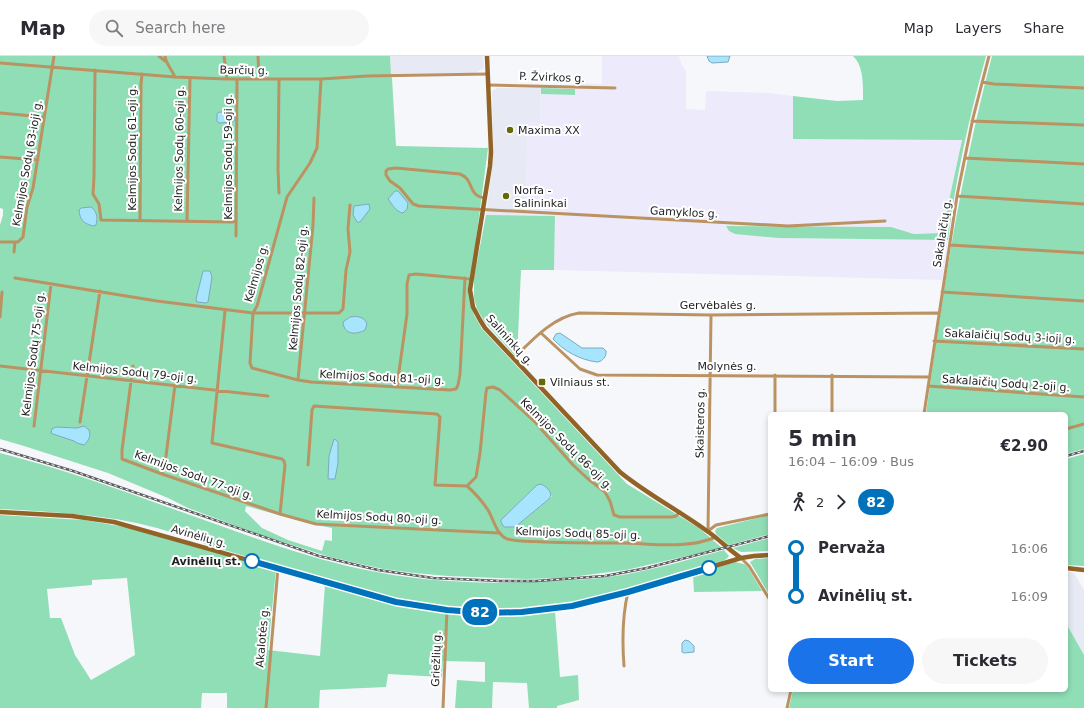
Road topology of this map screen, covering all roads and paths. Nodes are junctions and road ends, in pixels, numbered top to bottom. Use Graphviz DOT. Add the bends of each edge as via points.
graph roads {
  1 [pos="54,56"];
  2 [pos="159,56"];
  3 [pos="164,56"];
  4 [pos="224,56"];
  5 [pos="258,56"];
  6 [pos="487,56"];
  7 [pos="989,56"];
  8 [pos="165,61"];
  9 [pos="0,63"];
  10 [pos="52,68"];
  11 [pos="95,70"];
  12 [pos="142,74"];
  13 [pos="488,74"];
  14 [pos="175,77"];
  15 [pos="190,78"];
  16 [pos="227,79"];
  17 [pos="237,79"];
  18 [pos="259,79"];
  19 [pos="280,79"];
  20 [pos="321,79"];
  21 [pos="982,82"];
  22 [pos="488,85"];
  23 [pos="615,88"];
  24 [pos="1084,88"];
  25 [pos="0,114"];
  26 [pos="44,117"];
  27 [pos="972,121"];
  28 [pos="1084,125"];
  29 [pos="0,156"];
  30 [pos="965,158"];
  31 [pos="38,160"];
  32 [pos="1084,164"];
  33 [pos="279,193"];
  34 [pos="957,196"];
  35 [pos="314,198"];
  36 [pos="485,198"];
  37 [pos="1084,204"];
  38 [pos="350,205"];
  39 [pos="483,210"];
  40 [pos="140,221"];
  41 [pos="187,221"];
  42 [pos="236,221"];
  43 [pos="885,222"];
  44 [pos="236,236"];
  45 [pos="0,242"];
  46 [pos="15,242"];
  47 [pos="950,245"];
  48 [pos="14,252"];
  49 [pos="1084,253"];
  50 [pos="15,278"];
  51 [pos="465,278"];
  52 [pos="471,279"];
  53 [pos="51,284"];
  54 [pos="100,291"];
  55 [pos="2,292"];
  56 [pos="942,292"];
  57 [pos="1084,301"];
  58 [pos="225,311"];
  59 [pos="253,313"];
  60 [pos="304,313"];
  61 [pos="938,313"];
  62 [pos="712,314"];
  63 [pos="0,317"];
  64 [pos="541,334"];
  65 [pos="934,341"];
  66 [pos="1084,349"];
  67 [pos="514,358"];
  68 [pos="0,366"];
  69 [pos="133,366"];
  70 [pos="41,370"];
  71 [pos="88,375"];
  72 [pos="775,375"];
  73 [pos="832,375"];
  74 [pos="710,376"];
  75 [pos="929,377"];
  76 [pos="132,380"];
  77 [pos="298,380"];
  78 [pos="175,385"];
  79 [pos="397,386"];
  80 [pos="928,386"];
  81 [pos="217,390"];
  82 [pos="268,396"];
  83 [pos="1084,397"];
  84 [pos="775,412"];
  85 [pos="832,412"];
  86 [pos="924,412"];
  87 [pos="80,422"];
  88 [pos="1084,424"];
  89 [pos="34,426"];
  90 [pos="1068,428"];
  91 [pos="308,465"];
  92 [pos="162,474"];
  93 [pos="467,486"];
  94 [pos="0,512"];
  95 [pos="680,512"];
  96 [pos="280,514"];
  97 [pos="768,514"];
  98 [pos="708,531"];
  99 [pos="499,533"];
  100 [pos="716,537"];
  101 [pos="768,555"];
  102 [pos="741,558"];
  103 [pos="278,568"];
  104 [pos="1068,568"];
  105 [pos="1084,570"];
  106 [pos="628,592"];
  107 [pos="768,597"];
  108 [pos="447,610"];
  109 [pos="624,666"];
  110 [pos="791,692"];
  111 [pos="266,708"];
  112 [pos="443,708"];
  113 [pos="787,708"];
  1 -- 10 [label="street, Kelmijos Sodų 63-ioji g."];
  2 -- 8 [label="street"];
  3 -- 8 [label="street"];
  4 -- 16 [label="street"];
  5 -- 18 [label="street"];
  6 -- 13 [label="main road, Salininkų g."];
  7 -- 21 [label="street, Sakalaičių g."];
  8 -- 14 [label="street"];
  9 -- 10 [label="street, Barčių g."];
  10 -- 11 [label="street, Barčių g."];
  10 -- 26 [label="street, Kelmijos Sodų 63-ioji g."];
  11 -- 12 [label="street, Barčių g."];
  11 -- 40 [label="street" via="92,189 99,204 100,218 103,221"];
  12 -- 14 [label="street, Barčių g."];
  12 -- 40 [label="street, Kelmijos Sodų 61-oji g."];
  13 -- 20 [label="street, Barčių g."];
  13 -- 22 [label="main road, Salininkų g."];
  14 -- 15 [label="street, Barčių g."];
  15 -- 16 [label="street, Barčių g."];
  15 -- 41 [label="street, Kelmijos Sodų 60-oji g."];
  16 -- 17 [label="street, Barčių g."];
  17 -- 18 [label="street, Barčių g."];
  17 -- 42 [label="street, Kelmijos Sodų 59-oji g."];
  18 -- 19 [label="street, Barčių g."];
  19 -- 20 [label="street, Barčių g."];
  19 -- 33 [label="street"];
  20 -- 59 [label="street, Kelmijos g." via="316,151 287,197"];
  21 -- 24 [label="street"];
  21 -- 27 [label="street, Sakalaičių g."];
  22 -- 23 [label="street, P. Žvirkos g."];
  22 -- 36 [label="main road, Salininkų g." via="491,152"];
  25 -- 26 [label="street"];
  26 -- 31 [label="street, Kelmijos Sodų 63-ioji g."];
  27 -- 28 [label="street"];
  27 -- 30 [label="street, Sakalaičių g."];
  29 -- 31 [label="street"];
  30 -- 32 [label="street"];
  30 -- 34 [label="street, Sakalaičių g."];
  31 -- 46 [label="street, Kelmijos Sodų 63-ioji g." via="23,237"];
  34 -- 37 [label="street"];
  34 -- 47 [label="street, Sakalaičių g."];
  35 -- 60 [label="street, Kelmijos Sodų 82-oji g."];
  36 -- 39 [label="main road, Salininkų g."];
  36 -- 39 [label="street, Gamyklos g." via="475,195 468,179 460,174 396,168 386,171 387,178 400,188 414,205"];
  38 -- 60 [label="street" via="350,252 343,309 338,313"];
  39 -- 43 [label="street, Gamyklos g." via="788,226"];
  39 -- 52 [label="main road, Salininkų g."];
  40 -- 41 [label="street"];
  41 -- 42 [label="street"];
  42 -- 44 [label="street, Kelmijos Sodų 59-oji g."];
  45 -- 46 [label="street, Kelmijos Sodų 63-ioji g."];
  46 -- 48 [label="street"];
  47 -- 49 [label="street"];
  47 -- 56 [label="street, Sakalaičių g."];
  50 -- 53 [label="street, Kelmijos g."];
  51 -- 52 [label="street"];
  51 -- 79 [label="street" via="409,275 407,314"];
  51 -- 79 [label="street, Kelmijos Sodų 81-oji g." via="458,387 450,390"];
  52 -- 67 [label="main road, Salininkų g." via="471,299 480,320"];
  53 -- 54 [label="street, Kelmijos g."];
  53 -- 70 [label="street, Kelmijos Sodų 75-oji g."];
  54 -- 58 [label="street, Kelmijos g."];
  54 -- 71 [label="street"];
  55 -- 63 [label="street"];
  56 -- 57 [label="street"];
  56 -- 61 [label="street, Sakalaičių g."];
  58 -- 59 [label="street, Kelmijos g."];
  58 -- 81 [label="street"];
  59 -- 60 [label="street"];
  59 -- 77 [label="street, Kelmijos Sodų 81-oji g." via="250,366"];
  60 -- 77 [label="street, Kelmijos Sodų 82-oji g."];
  61 -- 62 [label="street, Gervėbalės g."];
  61 -- 65 [label="street, Sakalaičių g."];
  62 -- 64 [label="street, Gervėbalės g." via="579,314 557,320"];
  62 -- 74 [label="street, Skaisteros g."];
  64 -- 67 [label="street, Gervėbalės g."];
  64 -- 74 [label="street, Molynės g." via="580,369 588,373 606,376"];
  65 -- 66 [label="street, Sakalaičių Sodų 3-ioji g."];
  65 -- 75 [label="street, Sakalaičių g."];
  67 -- 95 [label="main road, Salininkų g." via="620,472"];
  68 -- 70 [label="street, Kelmijos Sodų 79-oji g."];
  69 -- 76 [label="street, Kelmijos Sodų 77-oji g."];
  70 -- 71 [label="street, Kelmijos Sodų 79-oji g."];
  70 -- 89 [label="street, Kelmijos Sodų 75-oji g."];
  71 -- 76 [label="street, Kelmijos Sodų 79-oji g."];
  71 -- 87 [label="street"];
  72 -- 73 [label="street, Molynės g."];
  72 -- 74 [label="street, Molynės g."];
  72 -- 84 [label="street"];
  73 -- 75 [label="street, Molynės g."];
  73 -- 85 [label="street"];
  74 -- 98 [label="street, Skaisteros g."];
  75 -- 80 [label="street, Sakalaičių g."];
  76 -- 78 [label="street, Kelmijos Sodų 79-oji g."];
  76 -- 92 [label="street, Kelmijos Sodų 77-oji g." via="121,457"];
  77 -- 79 [label="street, Kelmijos Sodų 81-oji g."];
  78 -- 81 [label="street, Kelmijos Sodų 79-oji g."];
  78 -- 92 [label="street"];
  80 -- 83 [label="street, Sakalaičių Sodų 2-oji g."];
  80 -- 86 [label="street, Sakalaičių g."];
  81 -- 82 [label="street, Kelmijos Sodų 79-oji g."];
  81 -- 96 [label="street" via="212,443 284,461"];
  88 -- 90 [label="street"];
  91 -- 93 [label="street" via="314,406 438,414 440,417 435,485"];
  92 -- 96 [label="street, Kelmijos Sodų 77-oji g."];
  93 -- 95 [label="street, Kelmijos Sodų 86-oji g." via="476,477 486,392 487,388 493,387 506,395 535,422 587,478 605,492 614,515 672,518"];
  93 -- 99 [label="street, Kelmijos Sodų 85-oji g." via="481,500"];
  94 -- 103 [label="main road, Avinėlių g." via="72,516 114,522"];
  95 -- 98 [label="main road, Salininkų g."];
  96 -- 99 [label="street, Kelmijos Sodų 80-oji g." via="316,524"];
  97 -- 98 [label="street" via="716,525"];
  98 -- 100 [label="main road, Salininkų g."];
  99 -- 100 [label="street, Kelmijos Sodų 85-oji g." via="509,540 654,545 692,544"];
  100 -- 102 [label="main road, Salininkų g."];
  101 -- 102 [label="main road"];
  102 -- 106 [label="main road, Avinėlių g."];
  102 -- 107 [label="street" via="750,566"];
  103 -- 108 [label="main road, Avinėlių g." via="396,602"];
  103 -- 111 [label="street, Akalotės g."];
  104 -- 105 [label="main road"];
  106 -- 108 [label="main road, Avinėlių g." via="572,606 522,612"];
  106 -- 109 [label="street" via="623,618"];
  108 -- 112 [label="street, Griežlių g."];
  110 -- 113 [label="street"];
}
